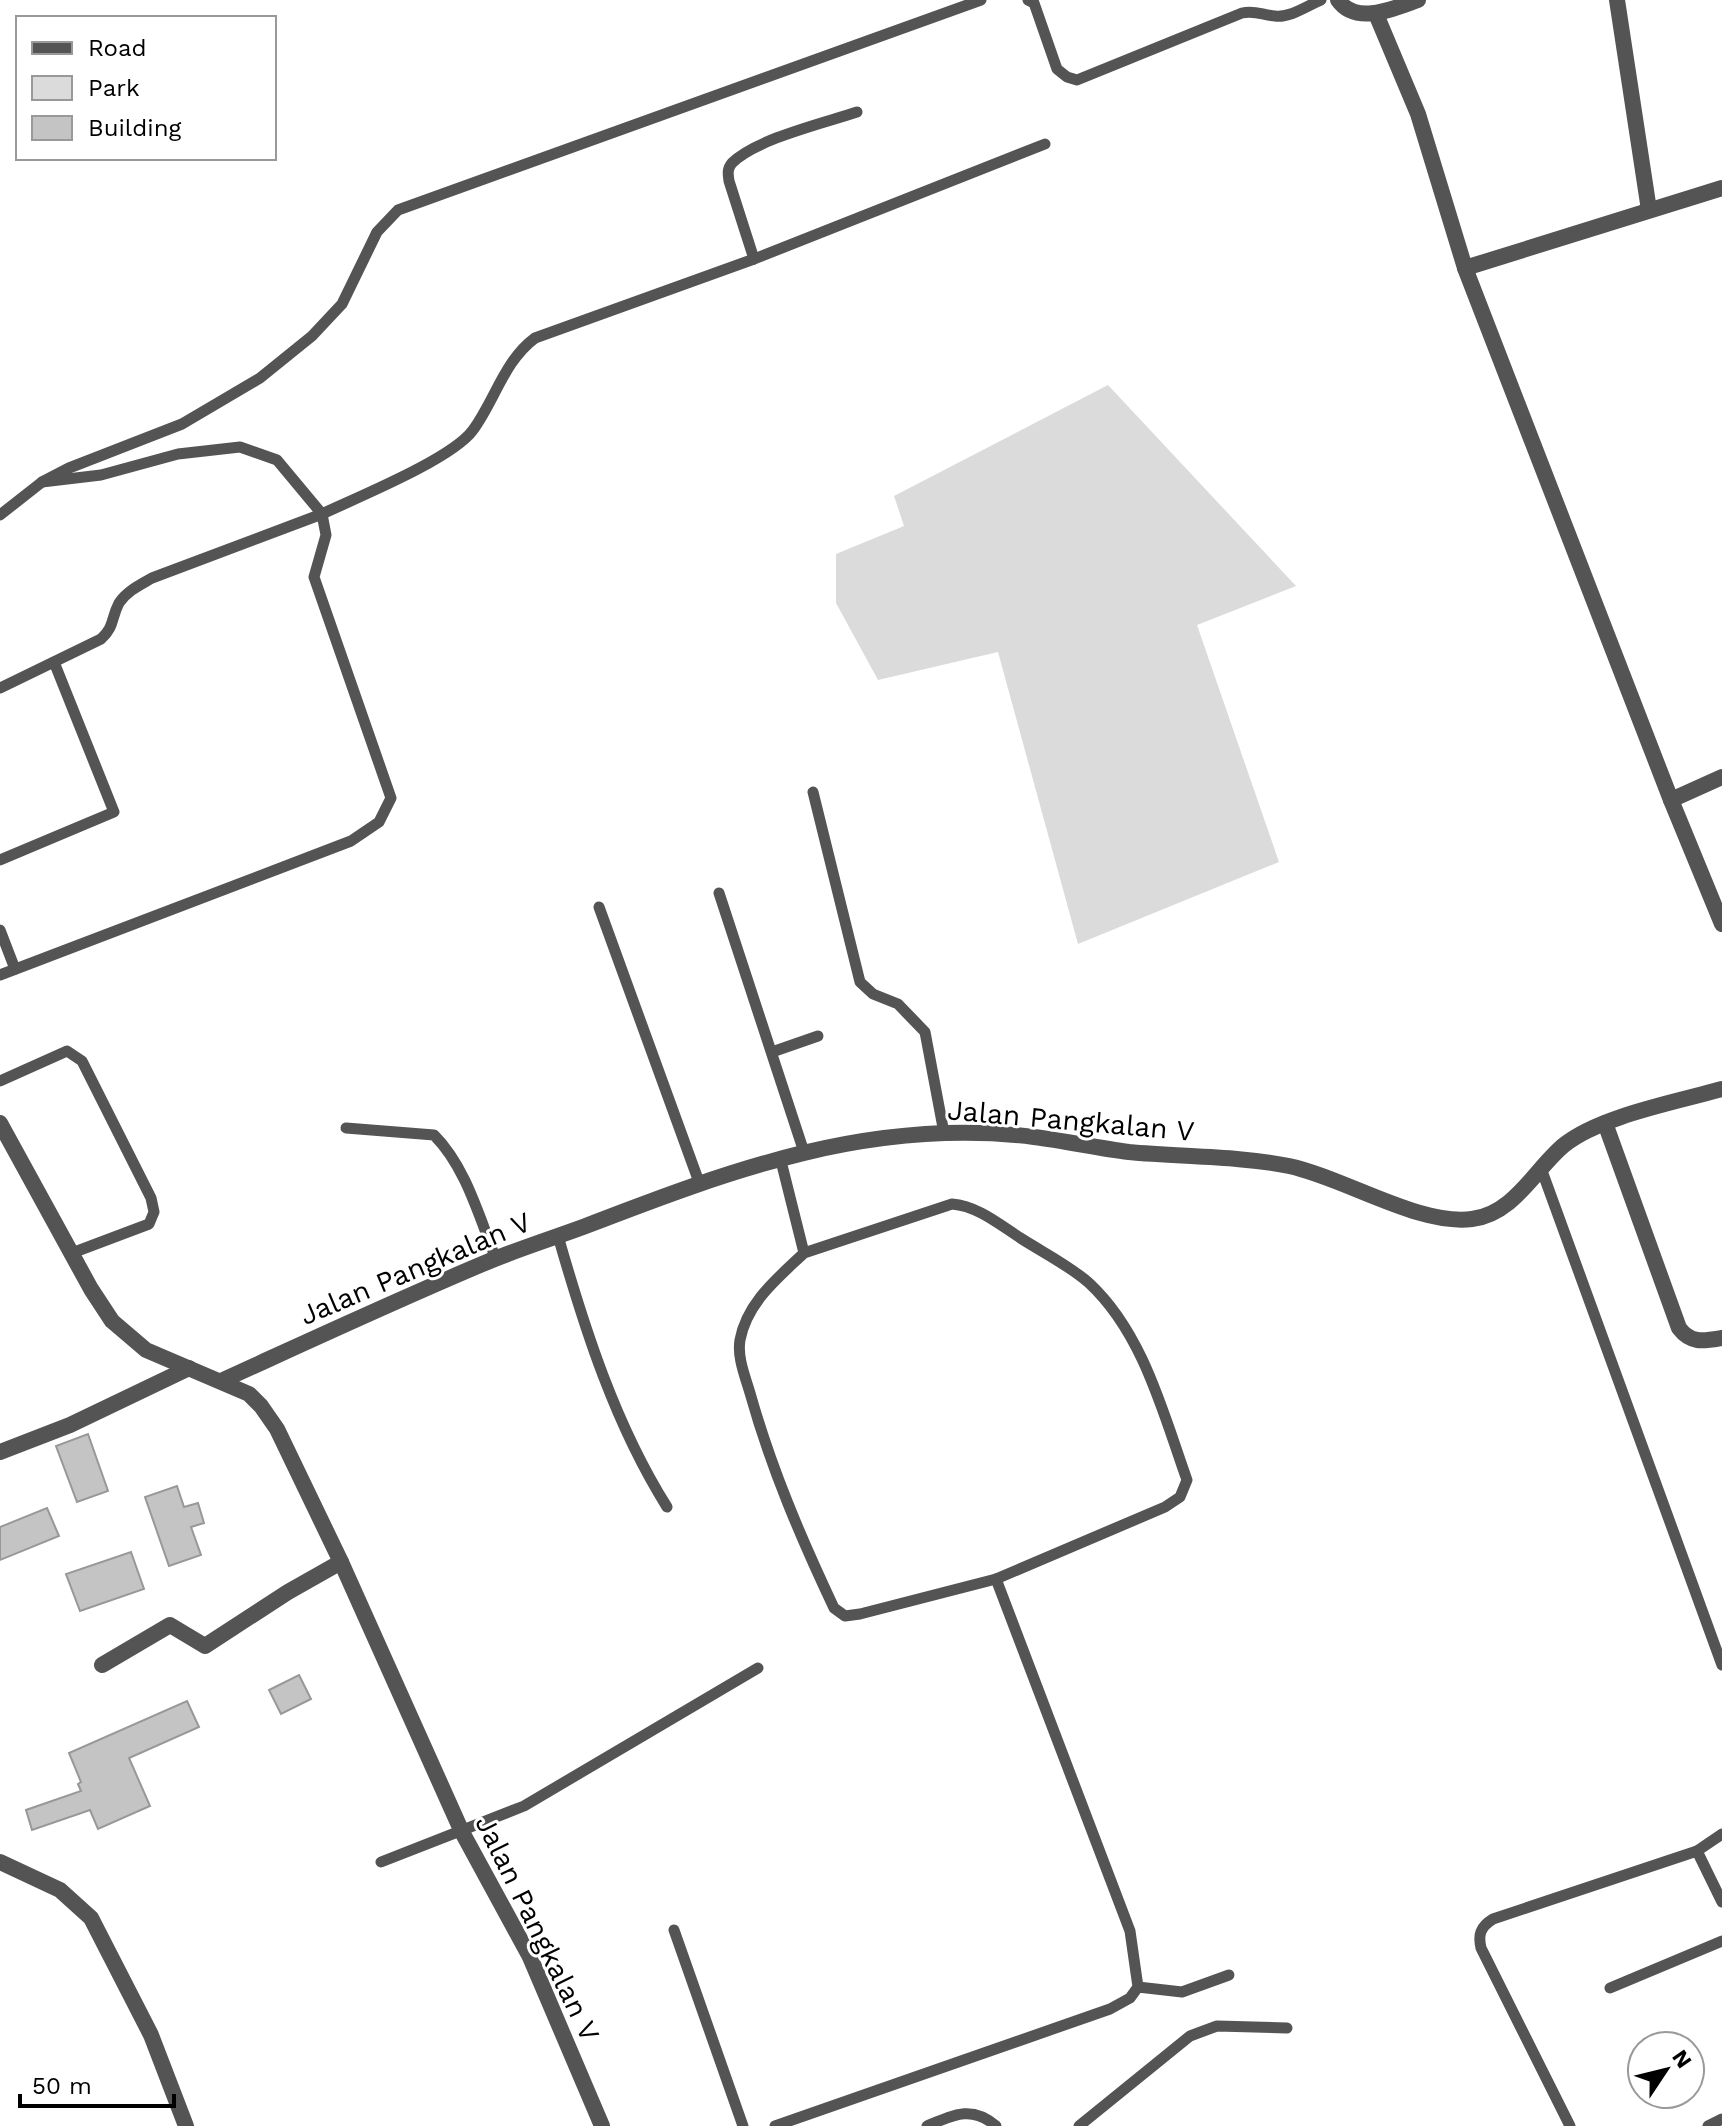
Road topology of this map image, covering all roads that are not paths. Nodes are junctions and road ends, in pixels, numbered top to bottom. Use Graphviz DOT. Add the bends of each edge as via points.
graph roads {
  1 [pos="981,0"];
  2 [pos="1028,0"];
  3 [pos="1321,0"];
  4 [pos="1338,0"];
  5 [pos="1418,0"];
  6 [pos="1617,0"];
  7 [pos="1376,14"];
  8 [pos="857,112"];
  9 [pos="1045,144"];
  10 [pos="1722,188"];
  11 [pos="1649,210"];
  12 [pos="754,259"];
  13 [pos="1465,268"];
  14 [pos="42,482"];
  15 [pos="322,514"];
  16 [pos="0,515"];
  17 [pos="54,662"];
  18 [pos="0,688"];
  19 [pos="1722,777"];
  20 [pos="813,792"];
  21 [pos="1671,800"];
  22 [pos="0,860"];
  23 [pos="719,893"];
  24 [pos="599,907"];
  25 [pos="1722,924"];
  26 [pos="0,930"];
  27 [pos="15,969"];
  28 [pos="0,975"];
  29 [pos="818,1036"];
  30 [pos="772,1052"];
  31 [pos="0,1081"];
  32 [pos="1722,1089"];
  33 [pos="0,1123"];
  34 [pos="1605,1123"];
  35 [pos="346,1128"];
  36 [pos="944,1133"];
  37 [pos="804,1152"];
  38 [pos="780,1157"];
  39 [pos="1542,1171"];
  40 [pos="699,1182"];
  41 [pos="558,1236"];
  42 [pos="72,1253"];
  43 [pos="804,1253"];
  44 [pos="496,1259"];
  45 [pos="1722,1338"];
  46 [pos="189,1368"];
  47 [pos="221,1381"];
  48 [pos="0,1452"];
  49 [pos="667,1507"];
  50 [pos="341,1562"];
  51 [pos="996,1579"];
  52 [pos="102,1665"];
  53 [pos="1722,1665"];
  54 [pos="758,1668"];
  55 [pos="462,1832"];
  56 [pos="1722,1834"];
  57 [pos="1697,1851"];
  58 [pos="0,1862"];
  59 [pos="381,1862"];
  60 [pos="1722,1902"];
  61 [pos="674,1930"];
  62 [pos="1722,1941"];
  63 [pos="1229,1975"];
  64 [pos="1138,1987"];
  65 [pos="1610,1988"];
  66 [pos="1287,2028"];
  67 [pos="1722,2119"];
  68 [pos="186,2126"];
  69 [pos="602,2126"];
  70 [pos="743,2126"];
  71 [pos="775,2126"];
  72 [pos="927,2126"];
  73 [pos="996,2126"];
  74 [pos="1079,2126"];
  75 [pos="1570,2126"];
  76 [pos="1708,2126"];
  1 -- 14 [label="lane" via="398,210 377,232 342,304 260,378 182,424"];
  2 -- 3 [label="lane" via="1034,3 1057,69 1077,80 1242,13 1286,15"];
  4 -- 7 [label="street" via="1352,10"];
  5 -- 7 [label="street"];
  6 -- 11 [label="street"];
  7 -- 13 [label="street" via="1418,114"];
  8 -- 12 [label="lane" via="766,143 733,162 729,181"];
  9 -- 12 [label="lane"];
  10 -- 11 [label="street"];
  11 -- 13 [label="street"];
  12 -- 15 [label="lane" via="535,338 518,351 472,432 433,460"];
  13 -- 21 [label="street"];
  14 -- 15 [label="lane" via="240,447 277,460"];
  14 -- 16 [label="lane"];
  15 -- 17 [label="lane" via="152,578 119,604 112,628 101,639"];
  15 -- 27 [label="lane" via="326,535 314,577 391,798 379,822 351,841"];
  17 -- 18 [label="lane"];
  17 -- 22 [label="lane" via="114,812"];
  19 -- 21 [label="street"];
  20 -- 36 [label="lane" via="860,982 898,1004 925,1032"];
  21 -- 25 [label="street"];
  23 -- 30 [label="lane"];
  24 -- 40 [label="lane"];
  26 -- 27 [label="lane"];
  27 -- 28 [label="lane"];
  29 -- 30 [label="lane"];
  30 -- 37 [label="lane"];
  31 -- 42 [label="lane" via="67,1051 74,1054 151,1198 154,1212 149,1224"];
  32 -- 34 [label="street, Jalan Pangkalan V"];
  33 -- 42 [label="street, Jalan Pangkalan V"];
  34 -- 39 [label="street, Jalan Pangkalan V" via="1561,1147"];
  34 -- 45 [label="street" via="1679,1328 1700,1342"];
  35 -- 44 [label="lane" via="434,1135 449,1150"];
  36 -- 37 [label="street, Jalan Pangkalan V" via="874,1138"];
  36 -- 39 [label="street, Jalan Pangkalan V" via="1034,1137 1285,1165 1446,1219 1486,1216"];
  37 -- 38 [label="street, Jalan Pangkalan V"];
  38 -- 40 [label="street, Jalan Pangkalan V"];
  38 -- 43 [label="lane"];
  39 -- 53 [label="lane"];
  40 -- 41 [label="street, Jalan Pangkalan V"];
  41 -- 44 [label="street, Jalan Pangkalan V"];
  41 -- 49 [label="lane" via="628,1436"];
  42 -- 46 [label="street, Jalan Pangkalan V" via="112,1321 146,1350"];
  43 -- 51 [label="lane" via="757,1300 739,1354 763,1442 834,1608 845,1616 860,1614"];
  43 -- 51 [label="lane" via="952,1204 965,1205 1086,1281 1125,1328 1165,1418 1187,1480 1185,1489 1148,1515"];
  44 -- 47 [label="street, Jalan Pangkalan V"];
  46 -- 47 [label="street, Jalan Pangkalan V"];
  46 -- 48 [label="street"];
  47 -- 50 [label="street, Jalan Pangkalan V" via="249,1394 277,1429"];
  50 -- 52 [label="street" via="205,1646 170,1625"];
  50 -- 55 [label="street, Jalan Pangkalan V"];
  51 -- 64 [label="lane" via="1130,1931"];
  54 -- 55 [label="lane" via="524,1806"];
  55 -- 59 [label="lane"];
  55 -- 69 [label="street, Jalan Pangkalan V" via="530,1957"];
  56 -- 57 [label="lane"];
  57 -- 60 [label="lane"];
  57 -- 75 [label="lane" via="1484,1925 1481,1948"];
  58 -- 68 [label="street" via="60,1890 91,1918 151,2035"];
  61 -- 70 [label="lane"];
  62 -- 65 [label="lane"];
  63 -- 64 [label="lane" via="1182,1992"];
  64 -- 71 [label="lane" via="1110,2009"];
  66 -- 74 [label="lane" via="1217,2026 1190,2036"];
  67 -- 76 [label="lane"];
  72 -- 73 [label="lane" via="956,2114 984,2115"];
}
